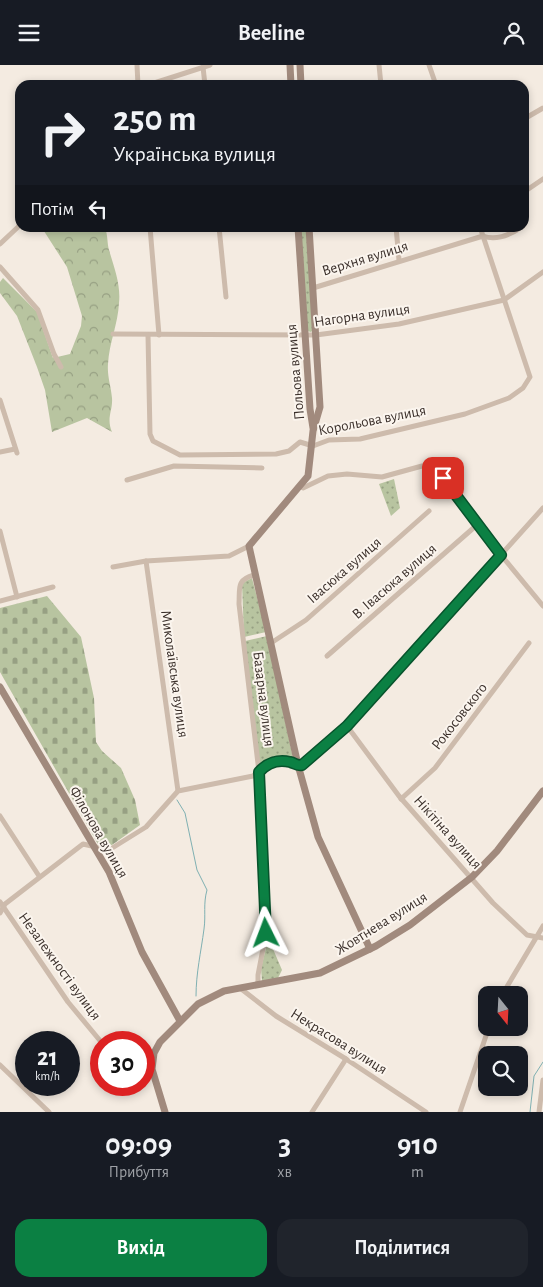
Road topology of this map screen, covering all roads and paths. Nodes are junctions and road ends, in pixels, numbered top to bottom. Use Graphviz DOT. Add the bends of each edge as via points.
graph roads {
  1 [pos="137,65"];
  2 [pos="210,65"];
  3 [pos="290,65"];
  4 [pos="300,65"];
  5 [pos="379,65"];
  6 [pos="429,65"];
  7 [pos="203,67"];
  8 [pos="138,80"];
  9 [pos="163,80"];
  10 [pos="204,80"];
  11 [pos="291,80"];
  12 [pos="301,80"];
  13 [pos="380,80"];
  14 [pos="434,80"];
  15 [pos="543,107"];
  16 [pos="529,116"];
  17 [pos="543,179"];
  18 [pos="529,189"];
  19 [pos="15,230"];
  20 [pos="150,232"];
  21 [pos="220,232"];
  22 [pos="298,232"];
  23 [pos="309,232"];
  24 [pos="396,232"];
  25 [pos="482,232"];
  26 [pos="510,232"];
  27 [pos="483,237"];
  28 [pos="0,244"];
  29 [pos="399,260"];
  30 [pos="0,267"];
  31 [pos="543,272"];
  32 [pos="313,288"];
  33 [pos="226,297"];
  34 [pos="504,300"];
  35 [pos="113,334"];
  36 [pos="148,335"];
  37 [pos="159,335"];
  38 [pos="305,335"];
  39 [pos="316,335"];
  40 [pos="61,367"];
  41 [pos="0,400"];
  42 [pos="314,431"];
  43 [pos="313,446"];
  44 [pos="0,452"];
  45 [pos="262,468"];
  46 [pos="127,481"];
  47 [pos="300,486"];
  48 [pos="543,508"];
  49 [pos="430,511"];
  50 [pos="478,524"];
  51 [pos="0,531"];
  52 [pos="249,547"];
  53 [pos="501,555"];
  54 [pos="146,561"];
  55 [pos="113,567"];
  56 [pos="254,575"];
  57 [pos="53,587"];
  58 [pos="17,597"];
  59 [pos="0,601"];
  60 [pos="543,605"];
  61 [pos="271,643"];
  62 [pos="530,643"];
  63 [pos="327,656"];
  64 [pos="0,687"];
  65 [pos="347,726"];
  66 [pos="298,765"];
  67 [pos="259,772"];
  68 [pos="178,791"];
  69 [pos="543,791"];
  70 [pos="401,799"];
  71 [pos="0,816"];
  72 [pos="94,847"];
  73 [pos="39,876"];
  74 [pos="472,877"];
  75 [pos="0,902"];
  76 [pos="2,911"];
  77 [pos="543,926"];
  78 [pos="536,937"];
  79 [pos="543,937"];
  80 [pos="370,949"];
  81 [pos="258,985"];
  82 [pos="507,986"];
  83 [pos="240,988"];
  84 [pos="180,1021"];
  85 [pos="92,1031"];
  86 [pos="486,1036"];
  87 [pos="155,1051"];
  88 [pos="346,1059"];
  89 [pos="0,1065"];
  90 [pos="155,1079"];
  91 [pos="543,1080"];
  92 [pos="48,1112"];
  93 [pos="165,1112"];
  94 [pos="312,1112"];
  95 [pos="426,1112"];
  96 [pos="460,1112"];
  97 [pos="539,1112"];
  1 -- 8 [label="street"];
  2 -- 7 [label="street"];
  3 -- 11 [label="main road"];
  4 -- 12 [label="main road"];
  5 -- 13 [label="street"];
  6 -- 14 [label="street"];
  7 -- 9 [label="street"];
  7 -- 10 [label="street"];
  15 -- 16 [label="street"];
  17 -- 18 [label="street"];
  19 -- 28 [label="street"];
  20 -- 37 [label="street"];
  21 -- 33 [label="street"];
  22 -- 38 [label="main road, Польова вулиця"];
  23 -- 32 [label="main road, Польова вулиця"];
  24 -- 29 [label="street"];
  25 -- 27 [label="street"];
  26 -- 27 [label="street, Верхня вулиця" via="491,239"];
  27 -- 29 [label="street, Верхня вулиця"];
  27 -- 34 [label="street"];
  29 -- 32 [label="street, Верхня вулиця"];
  30 -- 40 [label="street" via="38,310"];
  31 -- 34 [label="street, Нагорна вулиця"];
  32 -- 39 [label="main road, Польова вулиця"];
  34 -- 39 [label="street, Нагорна вулиця" via="399,324"];
  34 -- 43 [label="street, Корольова вулиця" via="530,377 523,388 508,398 465,415 360,439 329,440"];
  35 -- 36 [label="street, Нагорна вулиця"];
  36 -- 37 [label="street, Нагорна вулиця"];
  36 -- 43 [label="street, Корольова вулиця" via="150,434 153,441 180,455 276,454 290,451 300,442"];
  37 -- 38 [label="street, Нагорна вулиця"];
  38 -- 39 [label="street, Нагорна вулиця"];
  38 -- 42 [label="main road, Польова вулиця"];
  39 -- 42 [label="main road, Польова вулиця" via="320,407"];
  41 -- 44 [label="street" via="16,451"];
  42 -- 43 [label="main road"];
  43 -- 47 [label="main road" via="308,476"];
  45 -- 46 [label="street" via="174,466"];
  47 -- 50 [label="street" via="308,486 328,476 382,477 422,466 443,478"];
  47 -- 52 [label="main road"];
  48 -- 53 [label="street"];
  49 -- 61 [label="street, Івасюка вулиця" via="306,620"];
  50 -- 53 [label="street"];
  50 -- 63 [label="street, В. Івасюка вулиця"];
  51 -- 58 [label="street"];
  52 -- 54 [label="street" via="229,556"];
  52 -- 56 [label="main road, Базарна вулиця"];
  53 -- 60 [label="street"];
  53 -- 65 [label="street"];
  54 -- 55 [label="street"];
  54 -- 68 [label="street, Миколаївська вулиця"];
  56 -- 61 [label="main road, Базарна вулиця"];
  56 -- 67 [label="street, Базарна вулиця" via="240,582 239,604"];
  57 -- 58 [label="street"];
  58 -- 59 [label="street"];
  61 -- 66 [label="main road, Базарна вулиця"];
  62 -- 70 [label="street, Рокосовского" via="435,768"];
  64 -- 72 [label="main road, Філонова вулиця"];
  65 -- 66 [label="street" via="306,762"];
  65 -- 70 [label="street, Нікітіна вулиця"];
  66 -- 67 [label="street" via="274,762"];
  66 -- 80 [label="main road, Базарна вулиця" via="318,837"];
  67 -- 68 [label="street" via="253,776"];
  67 -- 81 [label="street, Базарна вулиця" via="266,933"];
  68 -- 72 [label="street" via="146,827 116,847 108,850"];
  69 -- 74 [label="main road, Жовтнева вулиця" via="497,851"];
  70 -- 74 [label="street, Нікітіна вулиця"];
  71 -- 73 [label="street"];
  72 -- 73 [label="street" via="83,844"];
  72 -- 84 [label="main road, Філонова вулиця" via="109,872 146,960"];
  73 -- 76 [label="street" via="4,903"];
  74 -- 78 [label="street, Нікітіна вулиця" via="514,924 527,935"];
  74 -- 80 [label="main road, Жовтнева вулиця" via="410,925"];
  75 -- 76 [label="street, Незалежності вулиця"];
  76 -- 85 [label="street, Незалежності вулиця"];
  77 -- 78 [label="street"];
  78 -- 79 [label="street"];
  78 -- 82 [label="street"];
  80 -- 81 [label="main road, Жовтнева вулиця" via="320,973"];
  81 -- 83 [label="main road, Жовтнева вулиця"];
  83 -- 84 [label="main road, Жовтнева вулиця" via="209,997"];
  83 -- 88 [label="street, Некрасова вулиця" via="276,1016"];
  84 -- 87 [label="main road, Жовтнева вулиця"];
  86 -- 96 [label="street"];
  88 -- 94 [label="street"];
  88 -- 95 [label="street, Некрасова вулиця"];
  89 -- 92 [label="street"];
  90 -- 93 [label="main road"];
  91 -- 97 [label="street"];
}
